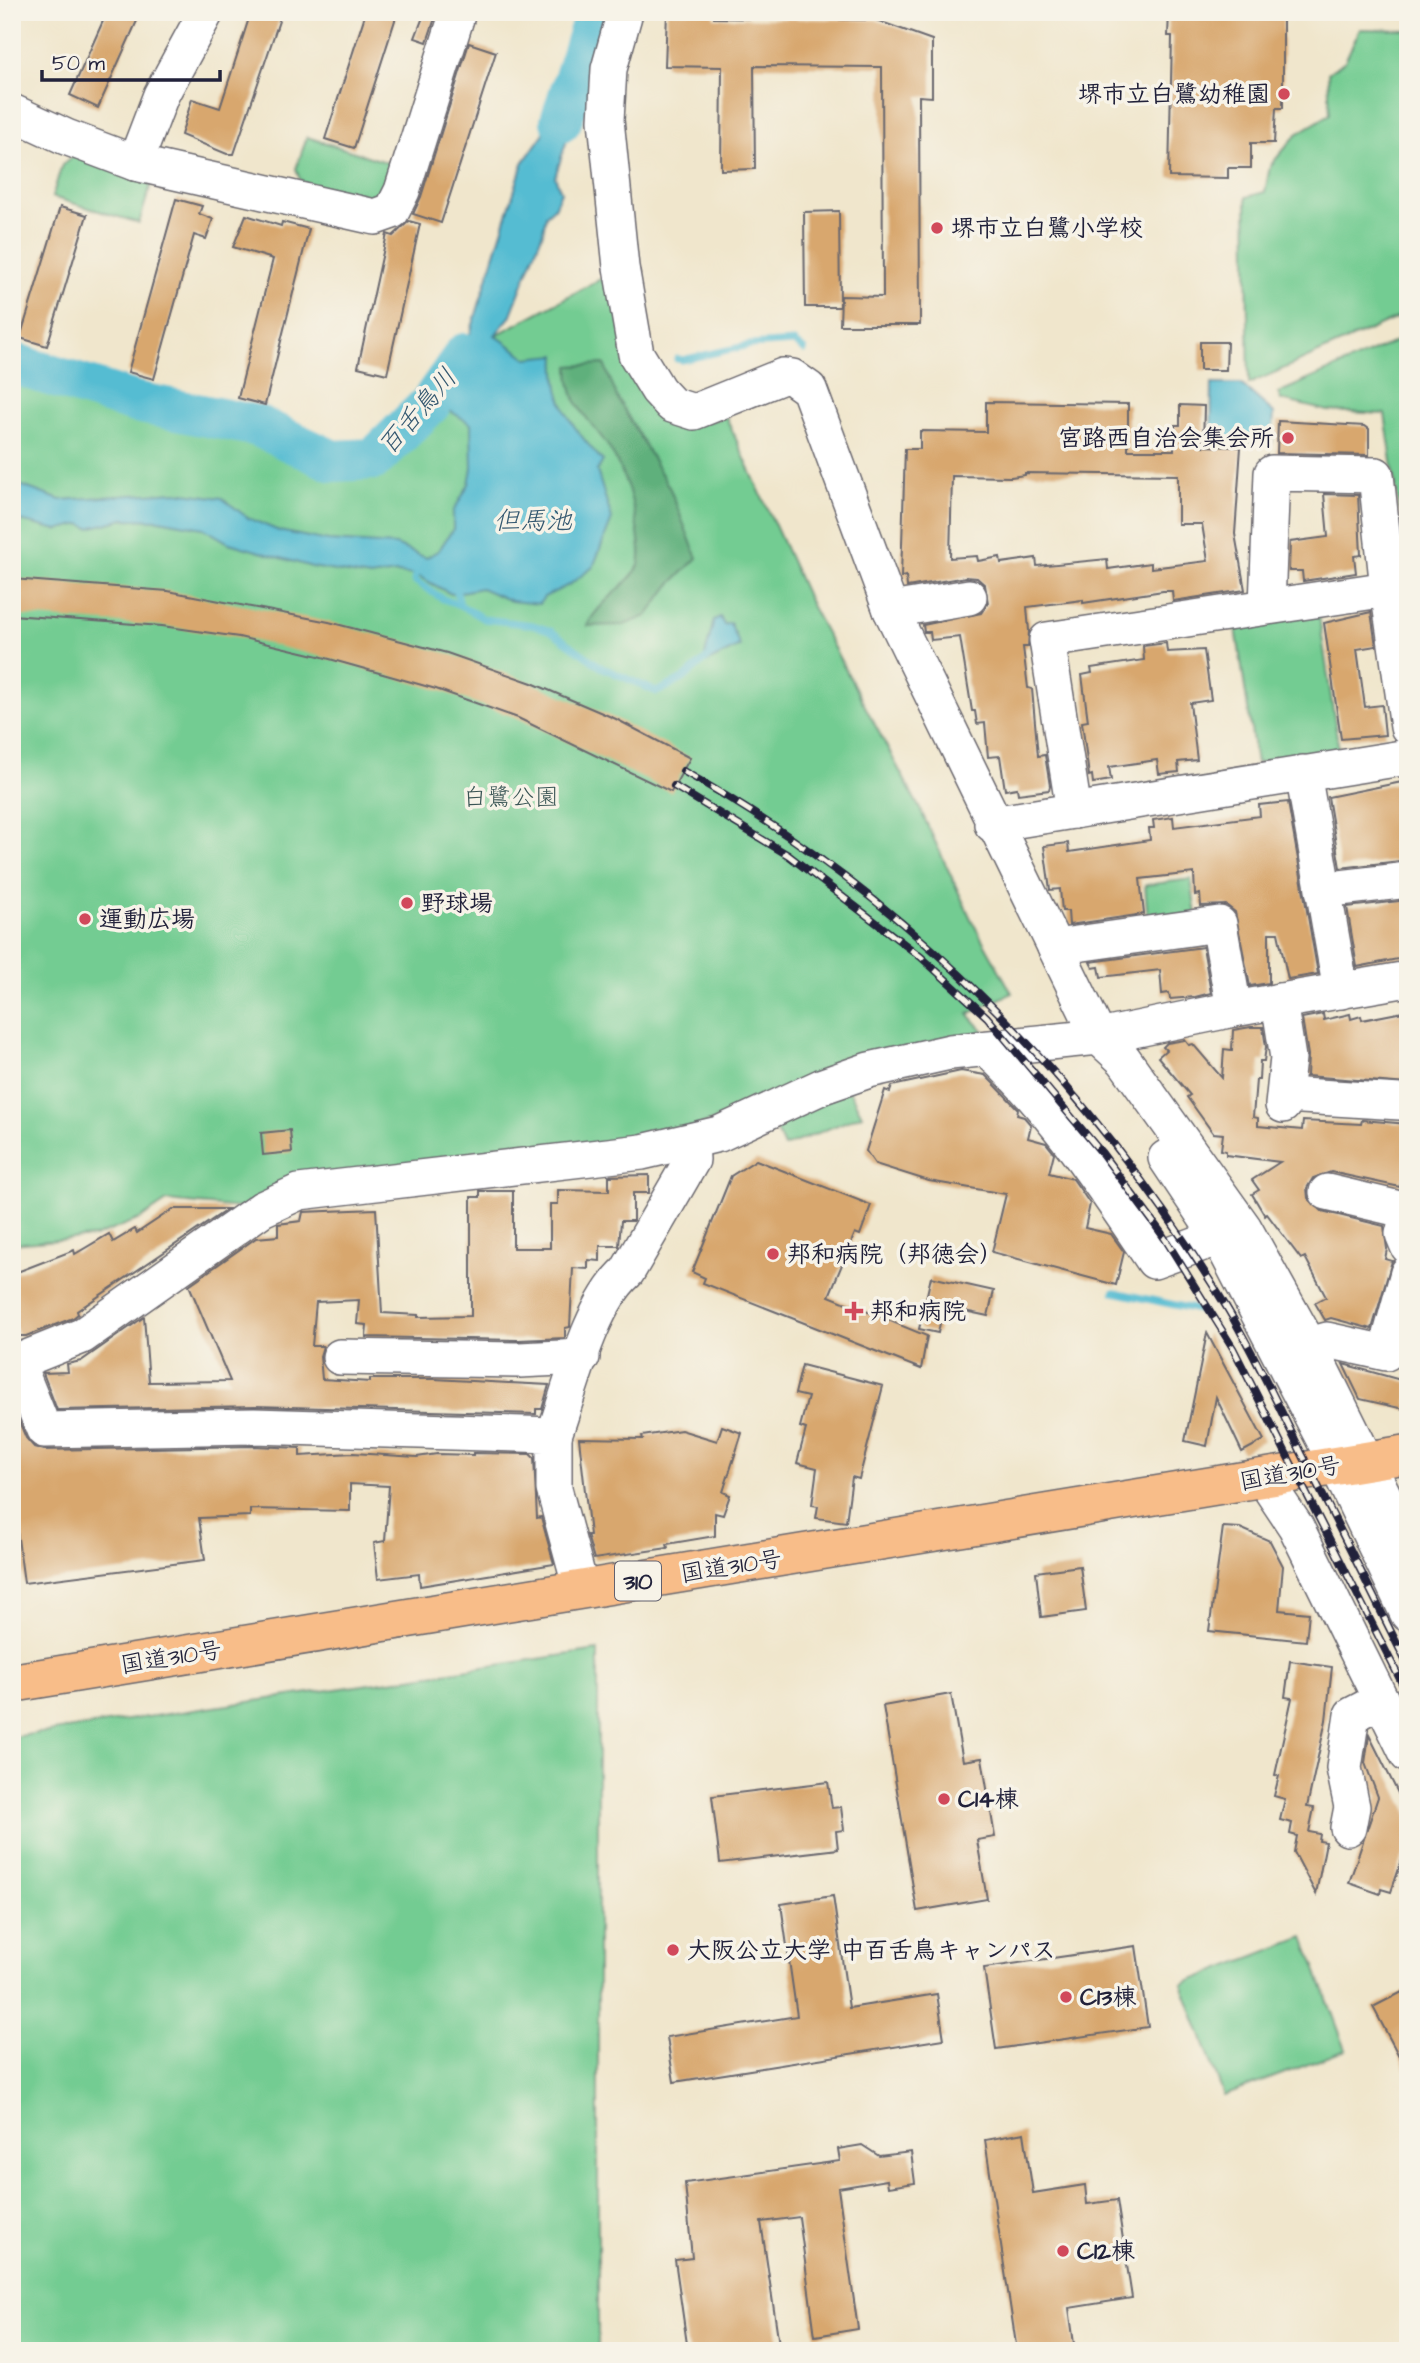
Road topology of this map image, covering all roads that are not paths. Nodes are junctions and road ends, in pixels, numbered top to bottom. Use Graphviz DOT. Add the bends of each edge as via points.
graph roads {
  1 [pos="206,12"];
  2 [pos="458,12"];
  3 [pos="625,12"];
  4 [pos="12,112"];
  5 [pos="135,163"];
  6 [pos="1388,589"];
  7 [pos="969,597"];
  8 [pos="1267,606"];
  9 [pos="891,610"];
  10 [pos="1408,727"];
  11 [pos="1408,757"];
  12 [pos="1303,773"];
  13 [pos="1074,811"];
  14 [pos="992,824"];
  15 [pos="1408,880"];
  16 [pos="1323,890"];
  17 [pos="1055,947"];
  18 [pos="1408,979"];
  19 [pos="1342,991"];
  20 [pos="1279,1001"];
  21 [pos="1234,1009"];
  22 [pos="1099,1037"];
  23 [pos="987,1049"];
  24 [pos="1401,1102"];
  25 [pos="691,1142"];
  26 [pos="1327,1192"];
  27 [pos="1408,1212"];
  28 [pos="1232,1234"];
  29 [pos="1408,1245"];
  30 [pos="1408,1273"];
  31 [pos="1309,1345"];
  32 [pos="340,1357"];
  33 [pos="582,1357"];
  34 [pos="14,1364"];
  35 [pos="554,1436"];
  36 [pos="1408,1454"];
  37 [pos="1352,1462"];
  38 [pos="1264,1479"];
  39 [pos="1408,1545"];
  40 [pos="581,1589"];
  41 [pos="1408,1614"];
  42 [pos="12,1683"];
  43 [pos="1381,1700"];
  44 [pos="1408,1755"];
  45 [pos="1348,1828"];
  1 -- 5 [label="street" via="161,95"];
  2 -- 5 [label="street" via="392,211 375,217"];
  3 -- 9 [label="street" via="609,69 607,120 621,267 636,354 671,405 694,412 783,376 792,376 809,389"];
  4 -- 5 [label="street"];
  6 -- 8 [label="street"];
  6 -- 8 [label="street" via="1376,475 1272,473"];
  6 -- 10 [label="street"];
  7 -- 9 [label="street"];
  8 -- 13 [label="street" via="1047,640"];
  9 -- 14 [label="street"];
  11 -- 12 [label="street"];
  12 -- 13 [label="street"];
  12 -- 16 [label="street"];
  13 -- 14 [label="street"];
  14 -- 17 [label="street"];
  15 -- 16 [label="street"];
  16 -- 19 [label="street"];
  17 -- 21 [label="street" via="1219,924"];
  17 -- 22 [label="street"];
  18 -- 19 [label="street"];
  19 -- 20 [label="street"];
  20 -- 21 [label="street"];
  20 -- 24 [label="street" via="1288,1058 1284,1100"];
  21 -- 22 [label="street"];
  22 -- 23 [label="street"];
  22 -- 28 [label="street" via="1124,1060"];
  23 -- 25 [label="street" via="950,1052 869,1070"];
  23 -- 28 [label="street" via="1014,1073 1071,1140 1154,1261"];
  25 -- 33 [label="street" via="692,1160 627,1272 597,1313"];
  25 -- 34 [label="street" via="642,1152 299,1192 262,1209 82,1336"];
  26 -- 27 [label="street"];
  27 -- 29 [label="street" via="1404,1234"];
  28 -- 31 [label="street"];
  28 -- 37 [label="street"];
  30 -- 31 [label="street" via="1386,1353 1326,1340"];
  31 -- 37 [label="street"];
  32 -- 33 [label="street"];
  33 -- 35 [label="street"];
  34 -- 35 [label="street" via="44,1430 254,1426"];
  35 -- 40 [label="street" via="554,1489"];
  36 -- 37 [label="highway, 国道310号 / 310"];
  37 -- 38 [label="highway, 国道310号 / 310"];
  37 -- 39 [label="street"];
  37 -- 41 [label="street"];
  38 -- 40 [label="highway, 国道310号 / 310"];
  38 -- 43 [label="street" via="1296,1527"];
  40 -- 42 [label="highway, 国道310号 / 310"];
  43 -- 44 [label="street"];
  43 -- 45 [label="street" via="1352,1715 1344,1768 1352,1807"];
}
